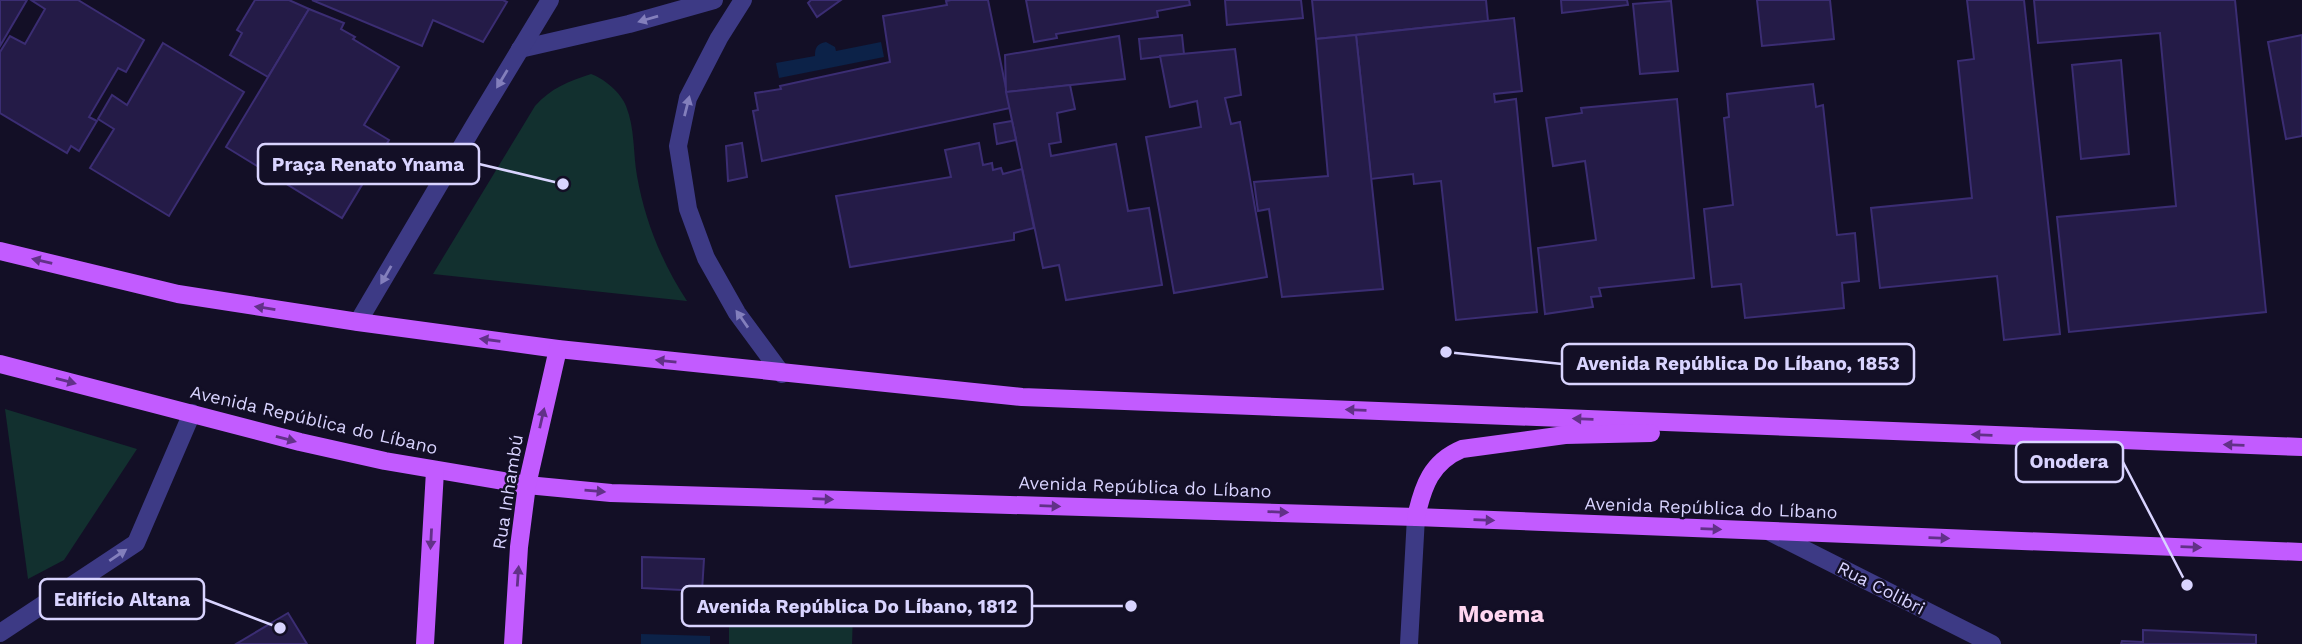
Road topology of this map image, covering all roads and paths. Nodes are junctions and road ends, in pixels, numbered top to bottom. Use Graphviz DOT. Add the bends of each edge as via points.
graph roads {
  1 [pos="550,0"];
  2 [pos="713,0"];
  3 [pos="743,0"];
  4 [pos="520,49"];
  5 [pos="0,251"];
  6 [pos="358,323"];
  7 [pos="558,349"];
  8 [pos="0,364"];
  9 [pos="782,374"];
  10 [pos="192,413"];
  11 [pos="1833,429"];
  12 [pos="2302,447"];
  13 [pos="435,471"];
  14 [pos="527,485"];
  15 [pos="1416,517"];
  16 [pos="1770,532"];
  17 [pos="2302,552"];
  18 [pos="0,633"];
  19 [pos="425,644"];
  20 [pos="513,644"];
  21 [pos="1409,644"];
  22 [pos="1992,644"];
  1 -- 4 [label="street"];
  2 -- 4 [label="street, one-way"];
  9 -- 3 [label="street, one-way" via="737,313 706,258 688,208 678,146 688,97"];
  4 -- 6 [label="street, one-way"];
  6 -- 5 [label="main road, one-way" via="178,294"];
  7 -- 6 [label="main road, one-way"];
  9 -- 7 [label="main road, one-way"];
  14 -- 7 [label="main road, Rua Inhambú, one-way"];
  8 -- 10 [label="main road, Avenida República do Líbano, one-way"];
  11 -- 9 [label="main road, one-way" via="1022,397"];
  10 -- 13 [label="main road, Avenida República do Líbano, one-way"];
  18 -- 10 [label="street, one-way" via="136,542"];
  12 -- 11 [label="main road, one-way"];
  11 -- 15 [label="main road" via="1565,435 1462,449 1433,468"];
  13 -- 14 [label="main road, Avenida República do Líbano"];
  13 -- 19 [label="main road, one-way"];
  14 -- 15 [label="main road, Avenida República do Líbano, one-way" via="611,493"];
  20 -- 14 [label="main road, Rua Inhambú, one-way"];
  15 -- 16 [label="main road, Avenida República do Líbano, one-way"];
  15 -- 21 [label="street"];
  16 -- 17 [label="main road, Avenida República do Líbano, one-way"];
  16 -- 22 [label="street, Rua Colibri"];
}
